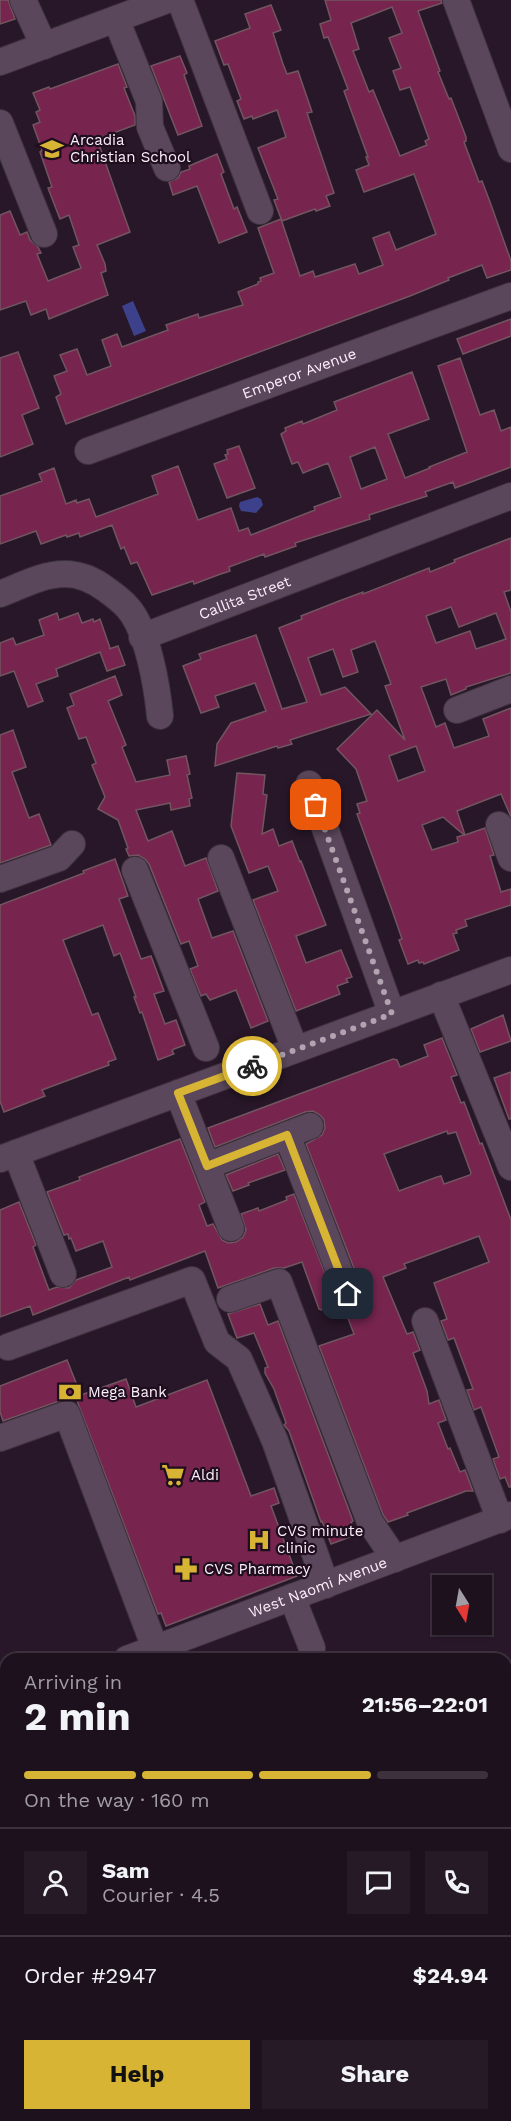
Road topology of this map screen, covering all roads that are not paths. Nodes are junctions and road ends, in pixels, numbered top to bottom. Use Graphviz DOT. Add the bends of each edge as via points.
graph roads {
  1 [pos="23,0"];
  2 [pos="167,0"];
  3 [pos="180,0"];
  4 [pos="456,0"];
  5 [pos="117,19"];
  6 [pos="44,46"];
  7 [pos="0,62"];
  8 [pos="0,123"];
  9 [pos="511,149"];
  10 [pos="167,168"];
  11 [pos="260,211"];
  12 [pos="44,234"];
  13 [pos="511,296"];
  14 [pos="88,451"];
  15 [pos="511,496"];
  16 [pos="0,594"];
  17 [pos="142,637"];
  18 [pos="511,689"];
  19 [pos="457,710"];
  20 [pos="160,716"];
  21 [pos="309,784"];
  22 [pos="499,825"];
  23 [pos="72,844"];
  24 [pos="221,858"];
  25 [pos="511,858"];
  26 [pos="135,870"];
  27 [pos="0,879"];
  28 [pos="511,970"];
  29 [pos="441,995"];
  30 [pos="392,1014"];
  31 [pos="206,1048"];
  32 [pos="295,1049"];
  33 [pos="229,1074"];
  34 [pos="206,1083"];
  35 [pos="178,1093"];
  36 [pos="8,1156"];
  37 [pos="207,1166"];
  38 [pos="511,1167"];
  39 [pos="231,1228"];
  40 [pos="63,1274"];
  41 [pos="348,1294"];
  42 [pos="230,1299"];
  43 [pos="425,1321"];
  44 [pos="8,1347"];
  45 [pos="0,1438"];
  46 [pos="505,1518"];
  47 [pos="394,1559"];
  48 [pos="326,1584"];
  49 [pos="292,1597"];
  50 [pos="155,1648"];
  51 [pos="312,1648"];
  52 [pos="142,1653"];
  1 -- 6 [label="street"];
  2 -- 5 [label="street"];
  3 -- 11 [label="street"];
  4 -- 9 [label="street"];
  5 -- 6 [label="street"];
  5 -- 10 [label="street" via="149,101 150,127"];
  6 -- 7 [label="street"];
  8 -- 12 [label="street"];
  13 -- 14 [label="street, Emperor Avenue"];
  15 -- 17 [label="street, Callita Street"];
  16 -- 17 [label="street" via="49,576 83,576 122,602 135,618"];
  17 -- 20 [label="street" via="158,690"];
  18 -- 19 [label="street"];
  21 -- 30 [label="street"];
  22 -- 25 [label="street"];
  23 -- 27 [label="street" via="59,858"];
  24 -- 32 [label="street"];
  26 -- 31 [label="street"];
  28 -- 29 [label="street"];
  29 -- 30 [label="street"];
  29 -- 38 [label="street"];
  30 -- 32 [label="street"];
  31 -- 33 [label="street" via="222,1059"];
  31 -- 34 [label="street" via="199,1055"];
  32 -- 33 [label="street"];
  33 -- 34 [label="street"];
  34 -- 35 [label="street"];
  35 -- 36 [label="street"];
  35 -- 37 [label="street"];
  36 -- 40 [label="street"];
  37 -- 39 [label="street"];
  37 -- 41 [label="street" via="298,1130"];
  42 -- 47 [label="street" via="279,1282 370,1522"];
  43 -- 46 [label="street"];
  44 -- 48 [label="street" via="192,1280 217,1342 239,1359 275,1441"];
  45 -- 50 [label="street" via="67,1414"];
  46 -- 47 [label="street, West Naomi Avenue"];
  47 -- 48 [label="street, West Naomi Avenue"];
  48 -- 49 [label="street, West Naomi Avenue"];
  49 -- 50 [label="street, West Naomi Avenue"];
  49 -- 51 [label="street"];
  50 -- 52 [label="street, West Naomi Avenue"];
}
